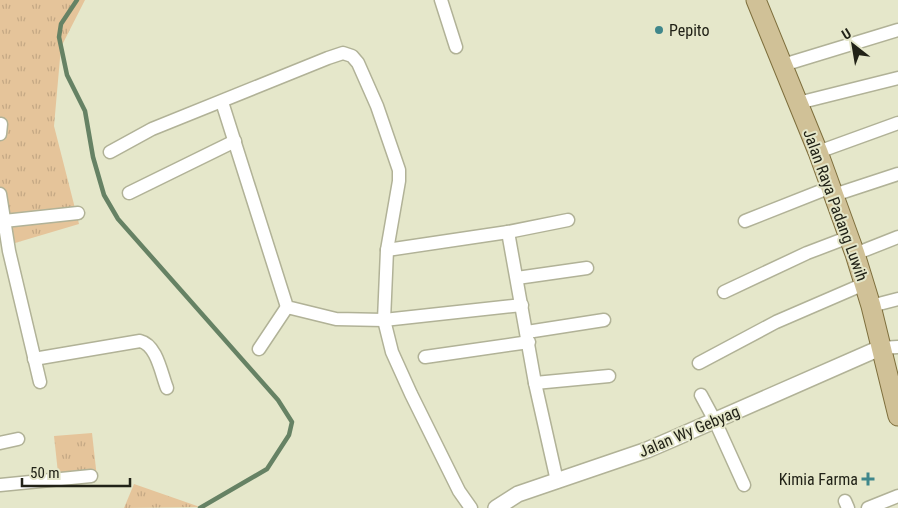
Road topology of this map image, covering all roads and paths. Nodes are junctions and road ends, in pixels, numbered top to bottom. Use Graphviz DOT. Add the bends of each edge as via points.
graph roads {
  1 [pos="441,0"];
  2 [pos="756,0"];
  3 [pos="898,30"];
  4 [pos="456,47"];
  5 [pos="783,65"];
  6 [pos="898,78"];
  7 [pos="222,102"];
  8 [pos="798,103"];
  9 [pos="898,122"];
  10 [pos="235,141"];
  11 [pos="110,152"];
  12 [pos="818,152"];
  13 [pos="898,174"];
  14 [pos="832,191"];
  15 [pos="129,193"];
  16 [pos="0,194"];
  17 [pos="78,212"];
  18 [pos="568,220"];
  19 [pos="4,221"];
  20 [pos="745,221"];
  21 [pos="508,232"];
  22 [pos="898,238"];
  23 [pos="852,246"];
  24 [pos="387,250"];
  25 [pos="5,252"];
  26 [pos="588,268"];
  27 [pos="517,278"];
  28 [pos="864,284"];
  29 [pos="724,292"];
  30 [pos="898,299"];
  31 [pos="522,305"];
  32 [pos="871,306"];
  33 [pos="287,307"];
  34 [pos="384,320"];
  35 [pos="604,320"];
  36 [pos="528,337"];
  37 [pos="889,347"];
  38 [pos="259,349"];
  39 [pos="425,357"];
  40 [pos="34,359"];
  41 [pos="699,363"];
  42 [pos="609,376"];
  43 [pos="40,382"];
  44 [pos="535,383"];
  45 [pos="167,388"];
  46 [pos="701,395"];
  47 [pos="898,416"];
  48 [pos="715,421"];
  49 [pos="18,439"];
  50 [pos="0,443"];
  51 [pos="91,476"];
  52 [pos="557,481"];
  53 [pos="0,485"];
  54 [pos="744,486"];
  55 [pos="898,496"];
  56 [pos="471,508"];
  57 [pos="496,508"];
  58 [pos="868,508"];
  1 -- 4 [label="street"];
  2 -- 5 [label="main road, Jalan Raya Padang Luwih"];
  3 -- 5 [label="street"];
  5 -- 8 [label="main road, Jalan Raya Padang Luwih"];
  6 -- 8 [label="street"];
  7 -- 10 [label="street"];
  7 -- 11 [label="street" via="152,130"];
  7 -- 24 [label="street" via="343,53 352,56 377,106 399,170 400,181"];
  8 -- 12 [label="main road, Jalan Raya Padang Luwih"];
  9 -- 12 [label="street"];
  10 -- 15 [label="street"];
  10 -- 33 [label="street"];
  12 -- 14 [label="main road, Jalan Raya Padang Luwih"];
  13 -- 14 [label="street"];
  14 -- 20 [label="street"];
  14 -- 23 [label="main road, Jalan Raya Padang Luwih"];
  16 -- 19 [label="street"];
  17 -- 19 [label="street"];
  18 -- 21 [label="street"];
  19 -- 25 [label="street"];
  21 -- 24 [label="street"];
  21 -- 27 [label="street"];
  22 -- 23 [label="street"];
  23 -- 28 [label="main road, Jalan Raya Padang Luwih"];
  23 -- 29 [label="street" via="807,253"];
  24 -- 34 [label="street"];
  25 -- 40 [label="street"];
  26 -- 27 [label="street"];
  27 -- 31 [label="street"];
  28 -- 32 [label="main road, Jalan Raya Padang Luwih"];
  28 -- 41 [label="street" via="776,322"];
  30 -- 32 [label="street"];
  31 -- 34 [label="street"];
  31 -- 36 [label="street"];
  32 -- 37 [label="main road, Jalan Raya Padang Luwih"];
  33 -- 34 [label="street" via="336,319"];
  33 -- 38 [label="street"];
  34 -- 56 [label="street" via="392,352 411,394 459,491"];
  35 -- 36 [label="street"];
  36 -- 39 [label="street"];
  36 -- 44 [label="street"];
  37 -- 47 [label="main road, Jalan Raya Padang Luwih"];
  37 -- 48 [label="street, Jalan Wy Gebyag"];
  40 -- 43 [label="street"];
  40 -- 45 [label="street" via="132,341 146,342"];
  42 -- 44 [label="street"];
  44 -- 52 [label="street"];
  46 -- 48 [label="street"];
  48 -- 52 [label="street, Jalan Wy Gebyag" via="647,450"];
  48 -- 54 [label="street"];
  49 -- 50 [label="street"];
  51 -- 53 [label="street"];
  52 -- 57 [label="street, Jalan Wy Gebyag" via="518,494"];
  55 -- 58 [label="street"];
}
